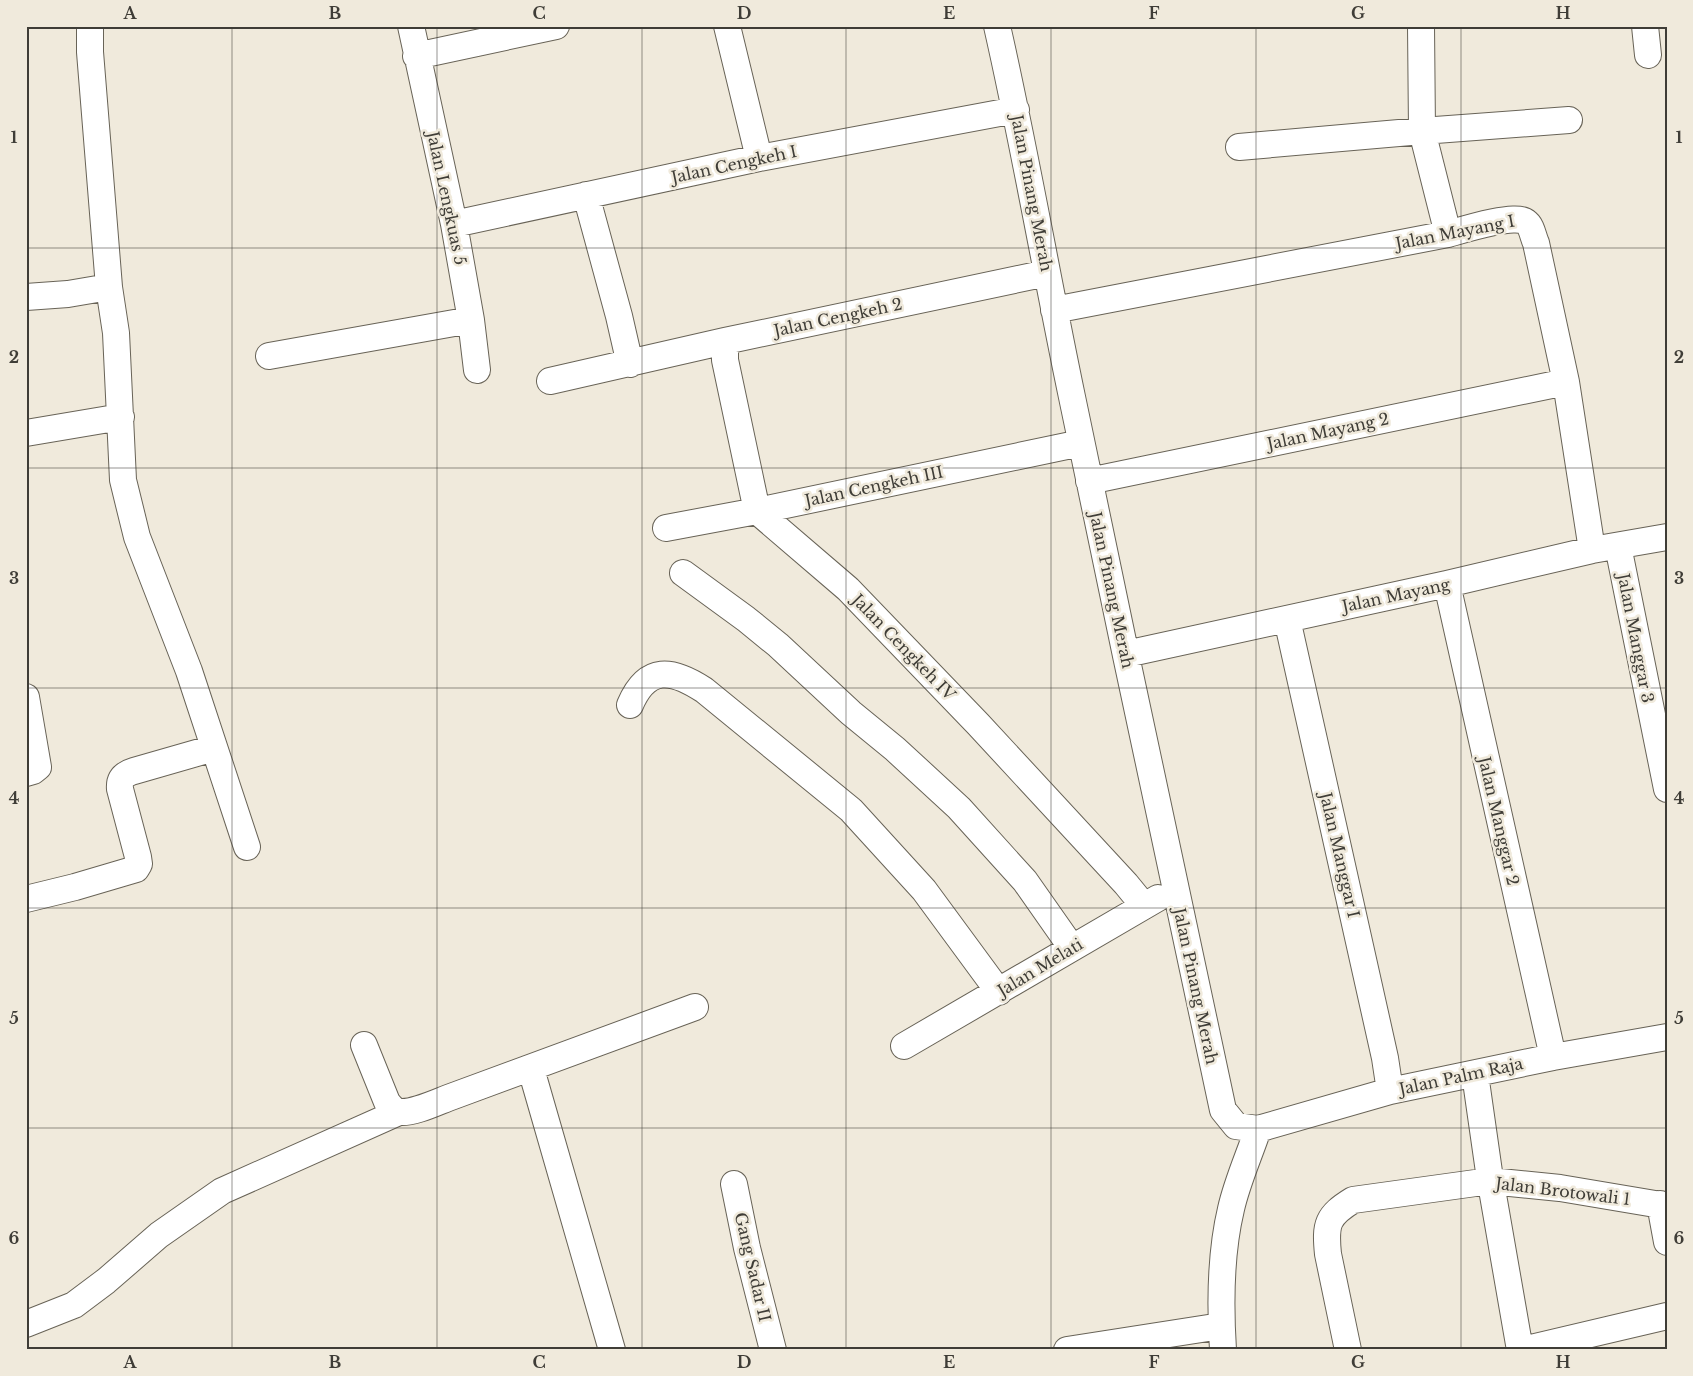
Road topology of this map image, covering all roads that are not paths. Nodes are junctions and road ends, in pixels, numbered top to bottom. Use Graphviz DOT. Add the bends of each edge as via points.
graph roads {
  1 [pos="90,26"];
  2 [pos="411,26"];
  3 [pos="556,26"];
  4 [pos="728,26"];
  5 [pos="997,26"];
  6 [pos="1421,26"];
  7 [pos="1645,26"];
  8 [pos="1648,55"];
  9 [pos="416,56"];
  10 [pos="1016,110"];
  11 [pos="1569,120"];
  12 [pos="1422,131"];
  13 [pos="1239,147"];
  14 [pos="759,158"];
  15 [pos="586,195"];
  16 [pos="454,224"];
  17 [pos="1448,234"];
  18 [pos="1047,272"];
  19 [pos="109,287"];
  20 [pos="26,297"];
  21 [pos="1054,310"];
  22 [pos="471,320"];
  23 [pos="725,351"];
  24 [pos="269,356"];
  25 [pos="630,364"];
  26 [pos="477,370"];
  27 [pos="550,381"];
  28 [pos="1566,382"];
  29 [pos="121,417"];
  30 [pos="26,433"];
  31 [pos="1081,443"];
  32 [pos="1089,481"];
  33 [pos="757,511"];
  34 [pos="666,528"];
  35 [pos="1667,536"];
  36 [pos="1618,546"];
  37 [pos="1592,550"];
  38 [pos="683,573"];
  39 [pos="1447,584"];
  40 [pos="1287,619"];
  41 [pos="1126,654"];
  42 [pos="26,697"];
  43 [pos="630,705"];
  44 [pos="214,748"];
  45 [pos="26,773"];
  46 [pos="1667,789"];
  47 [pos="247,847"];
  48 [pos="1175,888"];
  49 [pos="26,899"];
  50 [pos="1144,906"];
  51 [pos="1072,948"];
  52 [pos="999,992"];
  53 [pos="694,1007"];
  54 [pos="1667,1037"];
  55 [pos="364,1045"];
  56 [pos="904,1046"];
  57 [pos="1553,1057"];
  58 [pos="531,1069"];
  59 [pos="1475,1074"];
  60 [pos="1390,1091"];
  61 [pos="399,1112"];
  62 [pos="1258,1130"];
  63 [pos="1488,1170"];
  64 [pos="734,1184"];
  65 [pos="1664,1205"];
  66 [pos="1667,1242"];
  67 [pos="1667,1316"];
  68 [pos="26,1324"];
  69 [pos="1222,1338"];
  70 [pos="612,1350"];
  71 [pos="773,1350"];
  72 [pos="1067,1350"];
  73 [pos="1348,1350"];
  74 [pos="1521,1350"];
  1 -- 19 [label="street"];
  2 -- 9 [label="street, Jalan Lengkuas 5"];
  3 -- 9 [label="street"];
  4 -- 14 [label="street"];
  5 -- 10 [label="street, Jalan Pinang Merah"];
  6 -- 12 [label="street"];
  7 -- 8 [label="street"];
  9 -- 16 [label="street, Jalan Lengkuas 5"];
  10 -- 14 [label="street, Jalan Cengkeh I"];
  10 -- 18 [label="street, Jalan Pinang Merah"];
  11 -- 12 [label="street"];
  12 -- 13 [label="street"];
  12 -- 17 [label="street"];
  14 -- 15 [label="street, Jalan Cengkeh I"];
  15 -- 16 [label="street, Jalan Cengkeh I"];
  15 -- 25 [label="street"];
  16 -- 22 [label="street, Jalan Lengkuas 5"];
  17 -- 21 [label="street, Jalan Mayang I"];
  17 -- 28 [label="street, Jalan Mayang I" via="1505,219 1522,219 1529,225 1536,243"];
  18 -- 21 [label="street, Jalan Pinang Merah"];
  18 -- 23 [label="street, Jalan Cengkeh 2"];
  19 -- 20 [label="street"];
  19 -- 29 [label="street" via="116,333"];
  21 -- 31 [label="street, Jalan Pinang Merah"];
  22 -- 24 [label="street"];
  22 -- 26 [label="street, Jalan Lengkuas 5"];
  23 -- 25 [label="street, Jalan Cengkeh 2"];
  23 -- 33 [label="street"];
  25 -- 27 [label="street, Jalan Cengkeh 2"];
  28 -- 32 [label="street, Jalan Mayang 2"];
  28 -- 37 [label="street, Jalan Mayang I"];
  29 -- 30 [label="street"];
  29 -- 44 [label="street" via="123,480 137,537 189,671"];
  31 -- 32 [label="street, Jalan Pinang Merah"];
  31 -- 33 [label="street, Jalan Cengkeh III"];
  32 -- 41 [label="street, Jalan Pinang Merah"];
  33 -- 34 [label="street, Jalan Cengkeh III"];
  33 -- 50 [label="street, Jalan Cengkeh IV" via="848,589 978,724"];
  35 -- 36 [label="street, Jalan Mayang"];
  36 -- 37 [label="street, Jalan Mayang"];
  36 -- 46 [label="street, Jalan Manggar 3"];
  37 -- 39 [label="street, Jalan Mayang"];
  38 -- 51 [label="street" via="778,645 959,808 1025,882"];
  39 -- 40 [label="street, Jalan Mayang"];
  39 -- 57 [label="street, Jalan Manggar 2"];
  40 -- 41 [label="street, Jalan Mayang"];
  40 -- 60 [label="street, Jalan Manggar I"];
  41 -- 48 [label="street, Jalan Pinang Merah"];
  42 -- 45 [label="street" via="38,767"];
  43 -- 52 [label="street" via="641,684 655,676 666,674 684,679 704,690 851,810 924,890"];
  44 -- 47 [label="street"];
  44 -- 49 [label="street" via="134,771 121,779 120,789 138,857 136,869"];
  48 -- 50 [label="street, Jalan Melati"];
  48 -- 62 [label="street, Jalan Pinang Merah" via="1223,1110 1236,1126"];
  50 -- 51 [label="street, Jalan Melati"];
  51 -- 52 [label="street, Jalan Melati"];
  52 -- 56 [label="street, Jalan Melati"];
  53 -- 58 [label="street"];
  54 -- 57 [label="street, Jalan Palm Raja"];
  55 -- 61 [label="street" via="388,1102 393,1110"];
  57 -- 59 [label="street, Jalan Palm Raja"];
  58 -- 61 [label="street"];
  58 -- 70 [label="street"];
  59 -- 60 [label="street, Jalan Palm Raja"];
  59 -- 63 [label="street"];
  60 -- 62 [label="street, Jalan Palm Raja"];
  61 -- 68 [label="street" via="222,1191 159,1235 74,1305"];
  62 -- 69 [label="street" via="1231,1208 1222,1258"];
  63 -- 65 [label="street, Jalan Brotowali 1" via="1560,1188"];
  63 -- 73 [label="street, Jalan Brotowali 1" via="1354,1200 1337,1210 1329,1222 1326,1238"];
  63 -- 74 [label="street"];
  64 -- 71 [label="street, Gang Sadar II"];
  65 -- 66 [label="street"];
  67 -- 74 [label="street"];
  69 -- 72 [label="street"];
}
